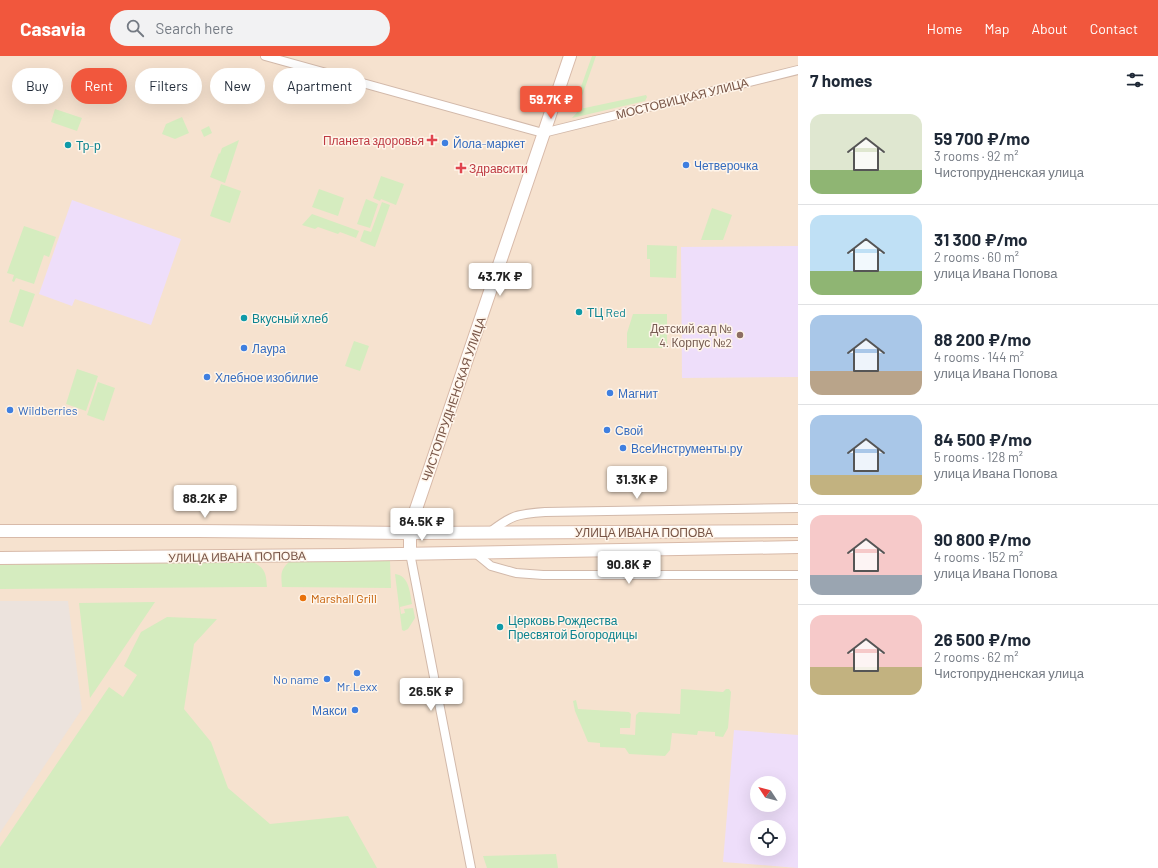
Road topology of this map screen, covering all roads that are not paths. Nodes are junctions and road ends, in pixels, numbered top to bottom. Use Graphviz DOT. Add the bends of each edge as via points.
graph roads {
  1 [pos="264,56"];
  2 [pos="570,56"];
  3 [pos="798,70"];
  4 [pos="544,132"];
  5 [pos="798,508"];
  6 [pos="0,531"];
  7 [pos="798,531"];
  8 [pos="490,532"];
  9 [pos="410,533"];
  10 [pos="798,547"];
  11 [pos="474,552"];
  12 [pos="410,553"];
  13 [pos="0,558"];
  14 [pos="798,575"];
  15 [pos="471,868"];
  1 -- 4 [label="street, МОСТОВИЦКАЯ УЛИЦА"];
  2 -- 4 [label="main road, ЧИСТОПРУДНЕНСКАЯ УЛИЦА"];
  3 -- 4 [label="street, МОСТОВИЦКАЯ УЛИЦА"];
  4 -- 9 [label="main road, ЧИСТОПРУДНЕНСКАЯ УЛИЦА" via="417,504"];
  5 -- 8 [label="street, УЛИЦА ИВАНА ПОПОВА" via="520,513 505,520"];
  6 -- 9 [label="main road, УЛИЦА ИВАНА ПОПОВА"];
  7 -- 8 [label="main road, УЛИЦА ИВАНА ПОПОВА"];
  8 -- 9 [label="main road, УЛИЦА ИВАНА ПОПОВА"];
  9 -- 12 [label="main road, ЧИСТОПРУДНЕНСКАЯ УЛИЦА"];
  10 -- 11 [label="main road, УЛИЦА ИВАНА ПОПОВА"];
  11 -- 12 [label="main road, УЛИЦА ИВАНА ПОПОВА"];
  11 -- 14 [label="street" via="491,566 516,573 543,575"];
  12 -- 13 [label="main road, УЛИЦА ИВАНА ПОПОВА"];
  12 -- 15 [label="street, ЧИСТОПРУДНЕНСКАЯ УЛИЦА"];
}
